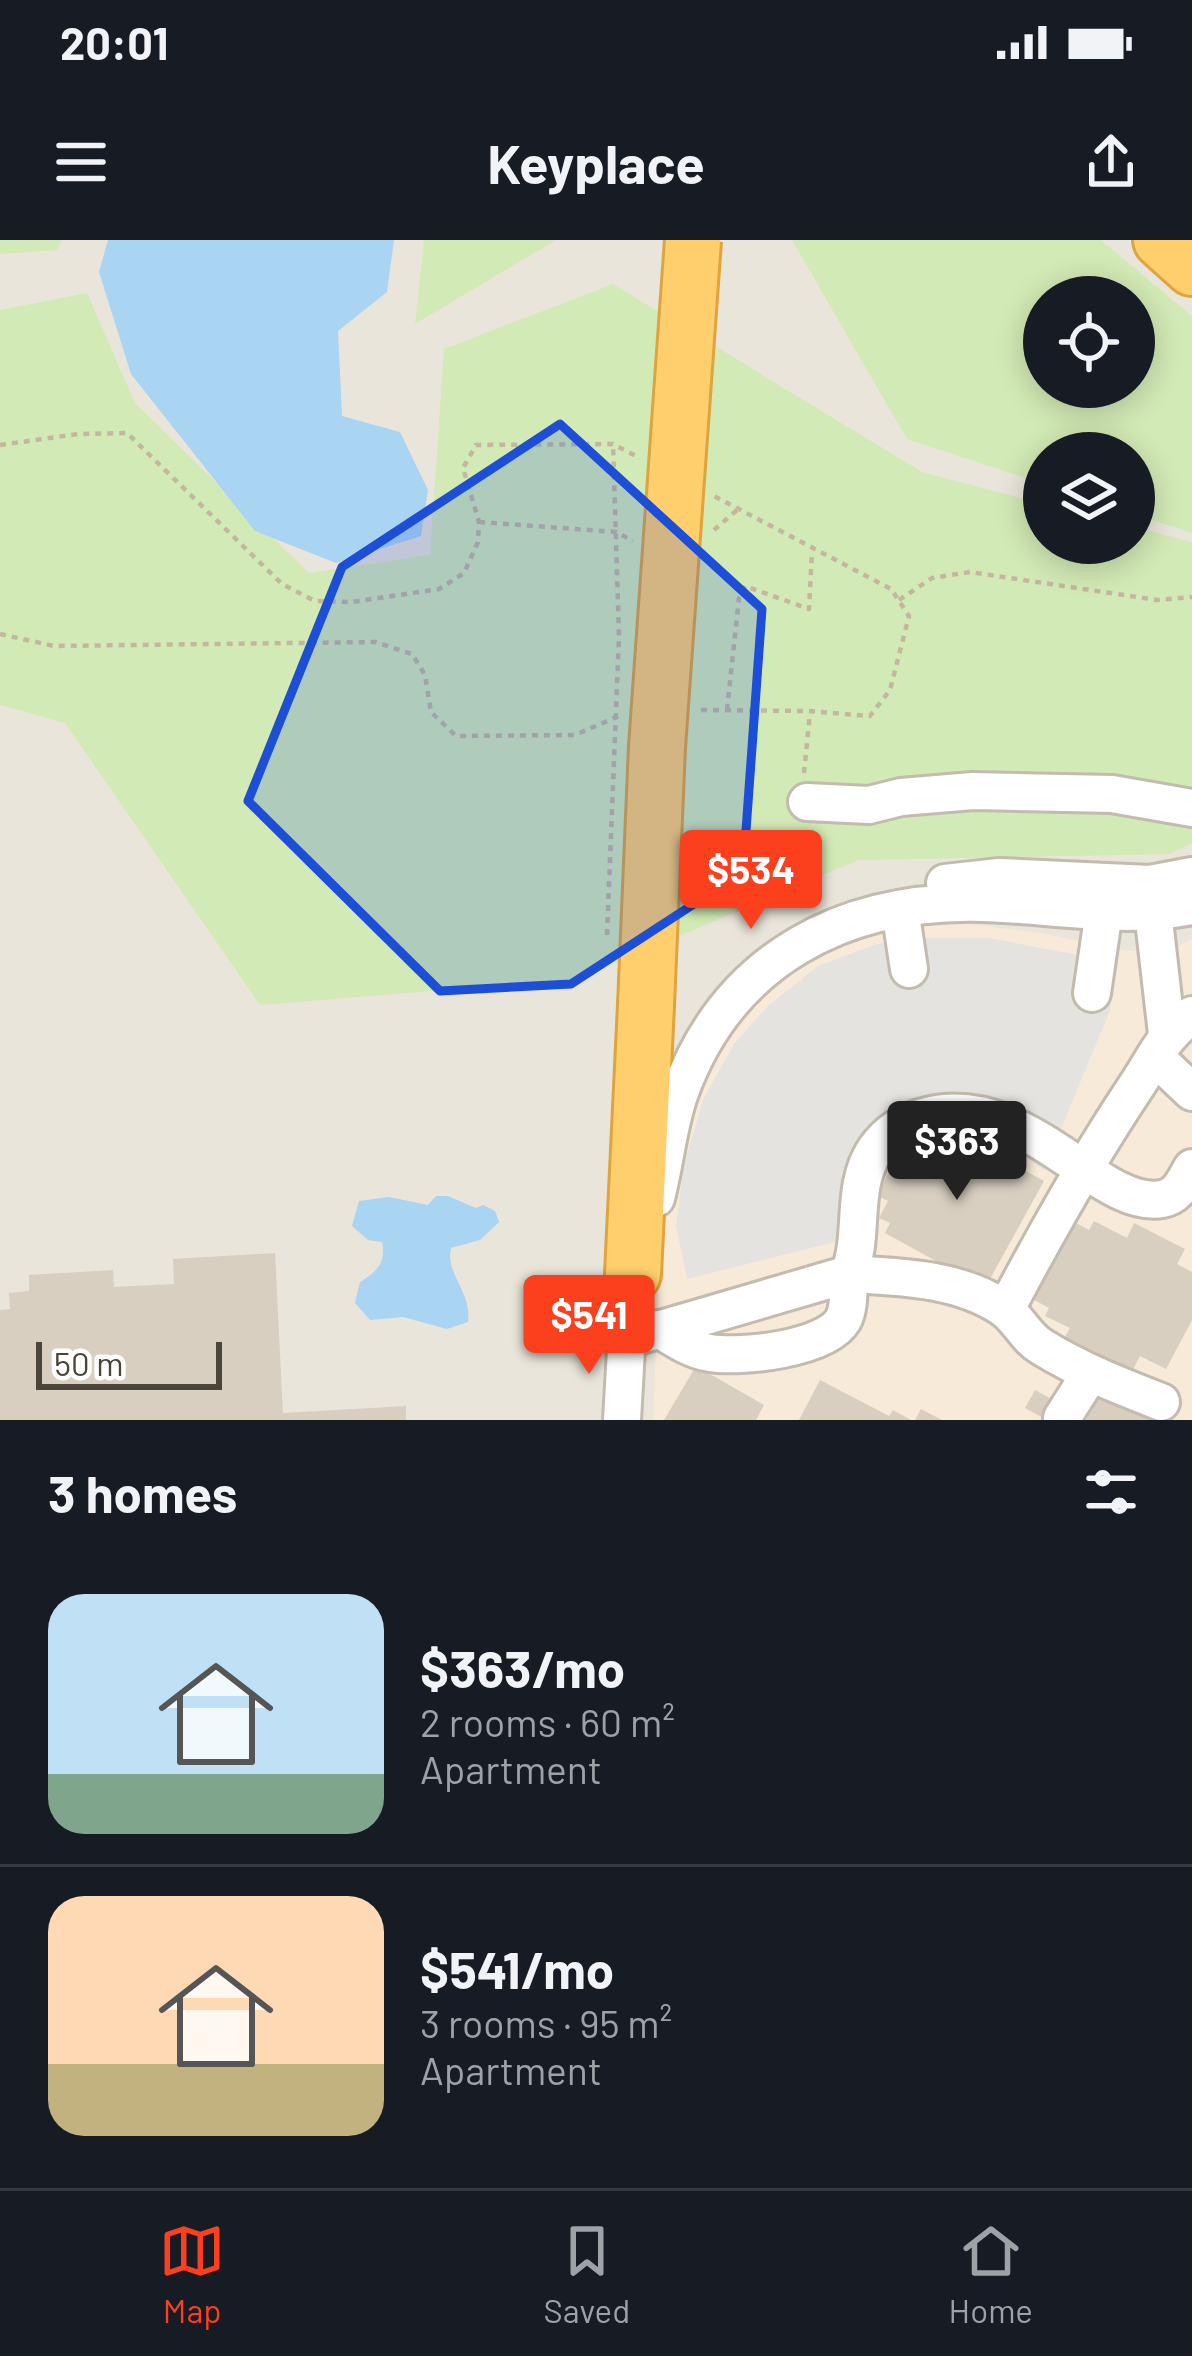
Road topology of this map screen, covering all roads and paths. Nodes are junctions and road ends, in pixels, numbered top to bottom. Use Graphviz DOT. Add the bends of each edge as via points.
graph roads {
  1 [pos="694,240"];
  2 [pos="1161,240"];
  3 [pos="1192,268"];
  4 [pos="0,445"];
  5 [pos="655,465"];
  6 [pos="696,487"];
  7 [pos="738,509"];
  8 [pos="479,521"];
  9 [pos="705,539"];
  10 [pos="812,548"];
  11 [pos="649,550"];
  12 [pos="1192,597"];
  13 [pos="898,600"];
  14 [pos="0,634"];
  15 [pos="680,710"];
  16 [pos="727,710"];
  17 [pos="632,711"];
  18 [pos="810,711"];
  19 [pos="807,802"];
  20 [pos="1192,808"];
  21 [pos="1192,876"];
  22 [pos="1152,899"];
  23 [pos="1192,906"];
  24 [pos="900,909"];
  25 [pos="1104,911"];
  26 [pos="740,955"];
  27 [pos="909,969"];
  28 [pos="1092,993"];
  29 [pos="1171,1036"];
  30 [pos="1192,1092"];
  31 [pos="1083,1166"];
  32 [pos="1192,1168"];
  33 [pos="633,1274"];
  34 [pos="849,1274"];
  35 [pos="1006,1309"];
  36 [pos="643,1334"];
  37 [pos="1090,1374"];
  38 [pos="1161,1402"];
  39 [pos="1061,1418"];
  40 [pos="622,1420"];
  1 -- 33 [label="highway, bridge" via="657,747"];
  2 -- 3 [label="highway"];
  4 -- 8 [label="path" via="127,433 282,584 315,601 439,589 464,573"];
  5 -- 8 [label="path" via="613,444 476,445 463,468"];
  6 -- 7 [label="path"];
  7 -- 9 [label="path"];
  7 -- 10 [label="path"];
  8 -- 11 [label="path" via="616,532"];
  10 -- 13 [label="path" via="892,589"];
  10 -- 16 [label="path" via="809,609 745,586"];
  12 -- 13 [label="path" via="1157,600 970,572 932,578"];
  13 -- 18 [label="path" via="909,616 890,690 870,716"];
  14 -- 17 [label="path" via="54,646 375,642 412,654 431,712 456,736 575,735"];
  15 -- 16 [label="path"];
  16 -- 18 [label="path"];
  18 -- 19 [label="path"];
  19 -- 20 [label="street" via="868,805 973,791 1112,794"];
  21 -- 22 [label="street"];
  22 -- 23 [label="street"];
  22 -- 25 [label="street"];
  22 -- 26 [label="street" via="999,877 851,896"];
  22 -- 29 [label="street"];
  24 -- 25 [label="street" via="979,903"];
  24 -- 27 [label="street"];
  24 -- 33 [label="street" via="819,932 776,958 707,1036 680,1093"];
  25 -- 28 [label="street"];
  29 -- 30 [label="street"];
  29 -- 31 [label="street"];
  31 -- 32 [label="street" via="1151,1199 1179,1191"];
  31 -- 34 [label="street" via="987,1116 908,1121 886,1135 862,1177"];
  31 -- 35 [label="street"];
  33 -- 36 [label="street"];
  34 -- 35 [label="street" via="948,1284"];
  34 -- 36 [label="street"];
  34 -- 36 [label="street" via="847,1310 824,1338 711,1353"];
  35 -- 37 [label="street" via="1037,1346"];
  36 -- 40 [label="street"];
  37 -- 38 [label="street"];
  37 -- 39 [label="street"];
}
